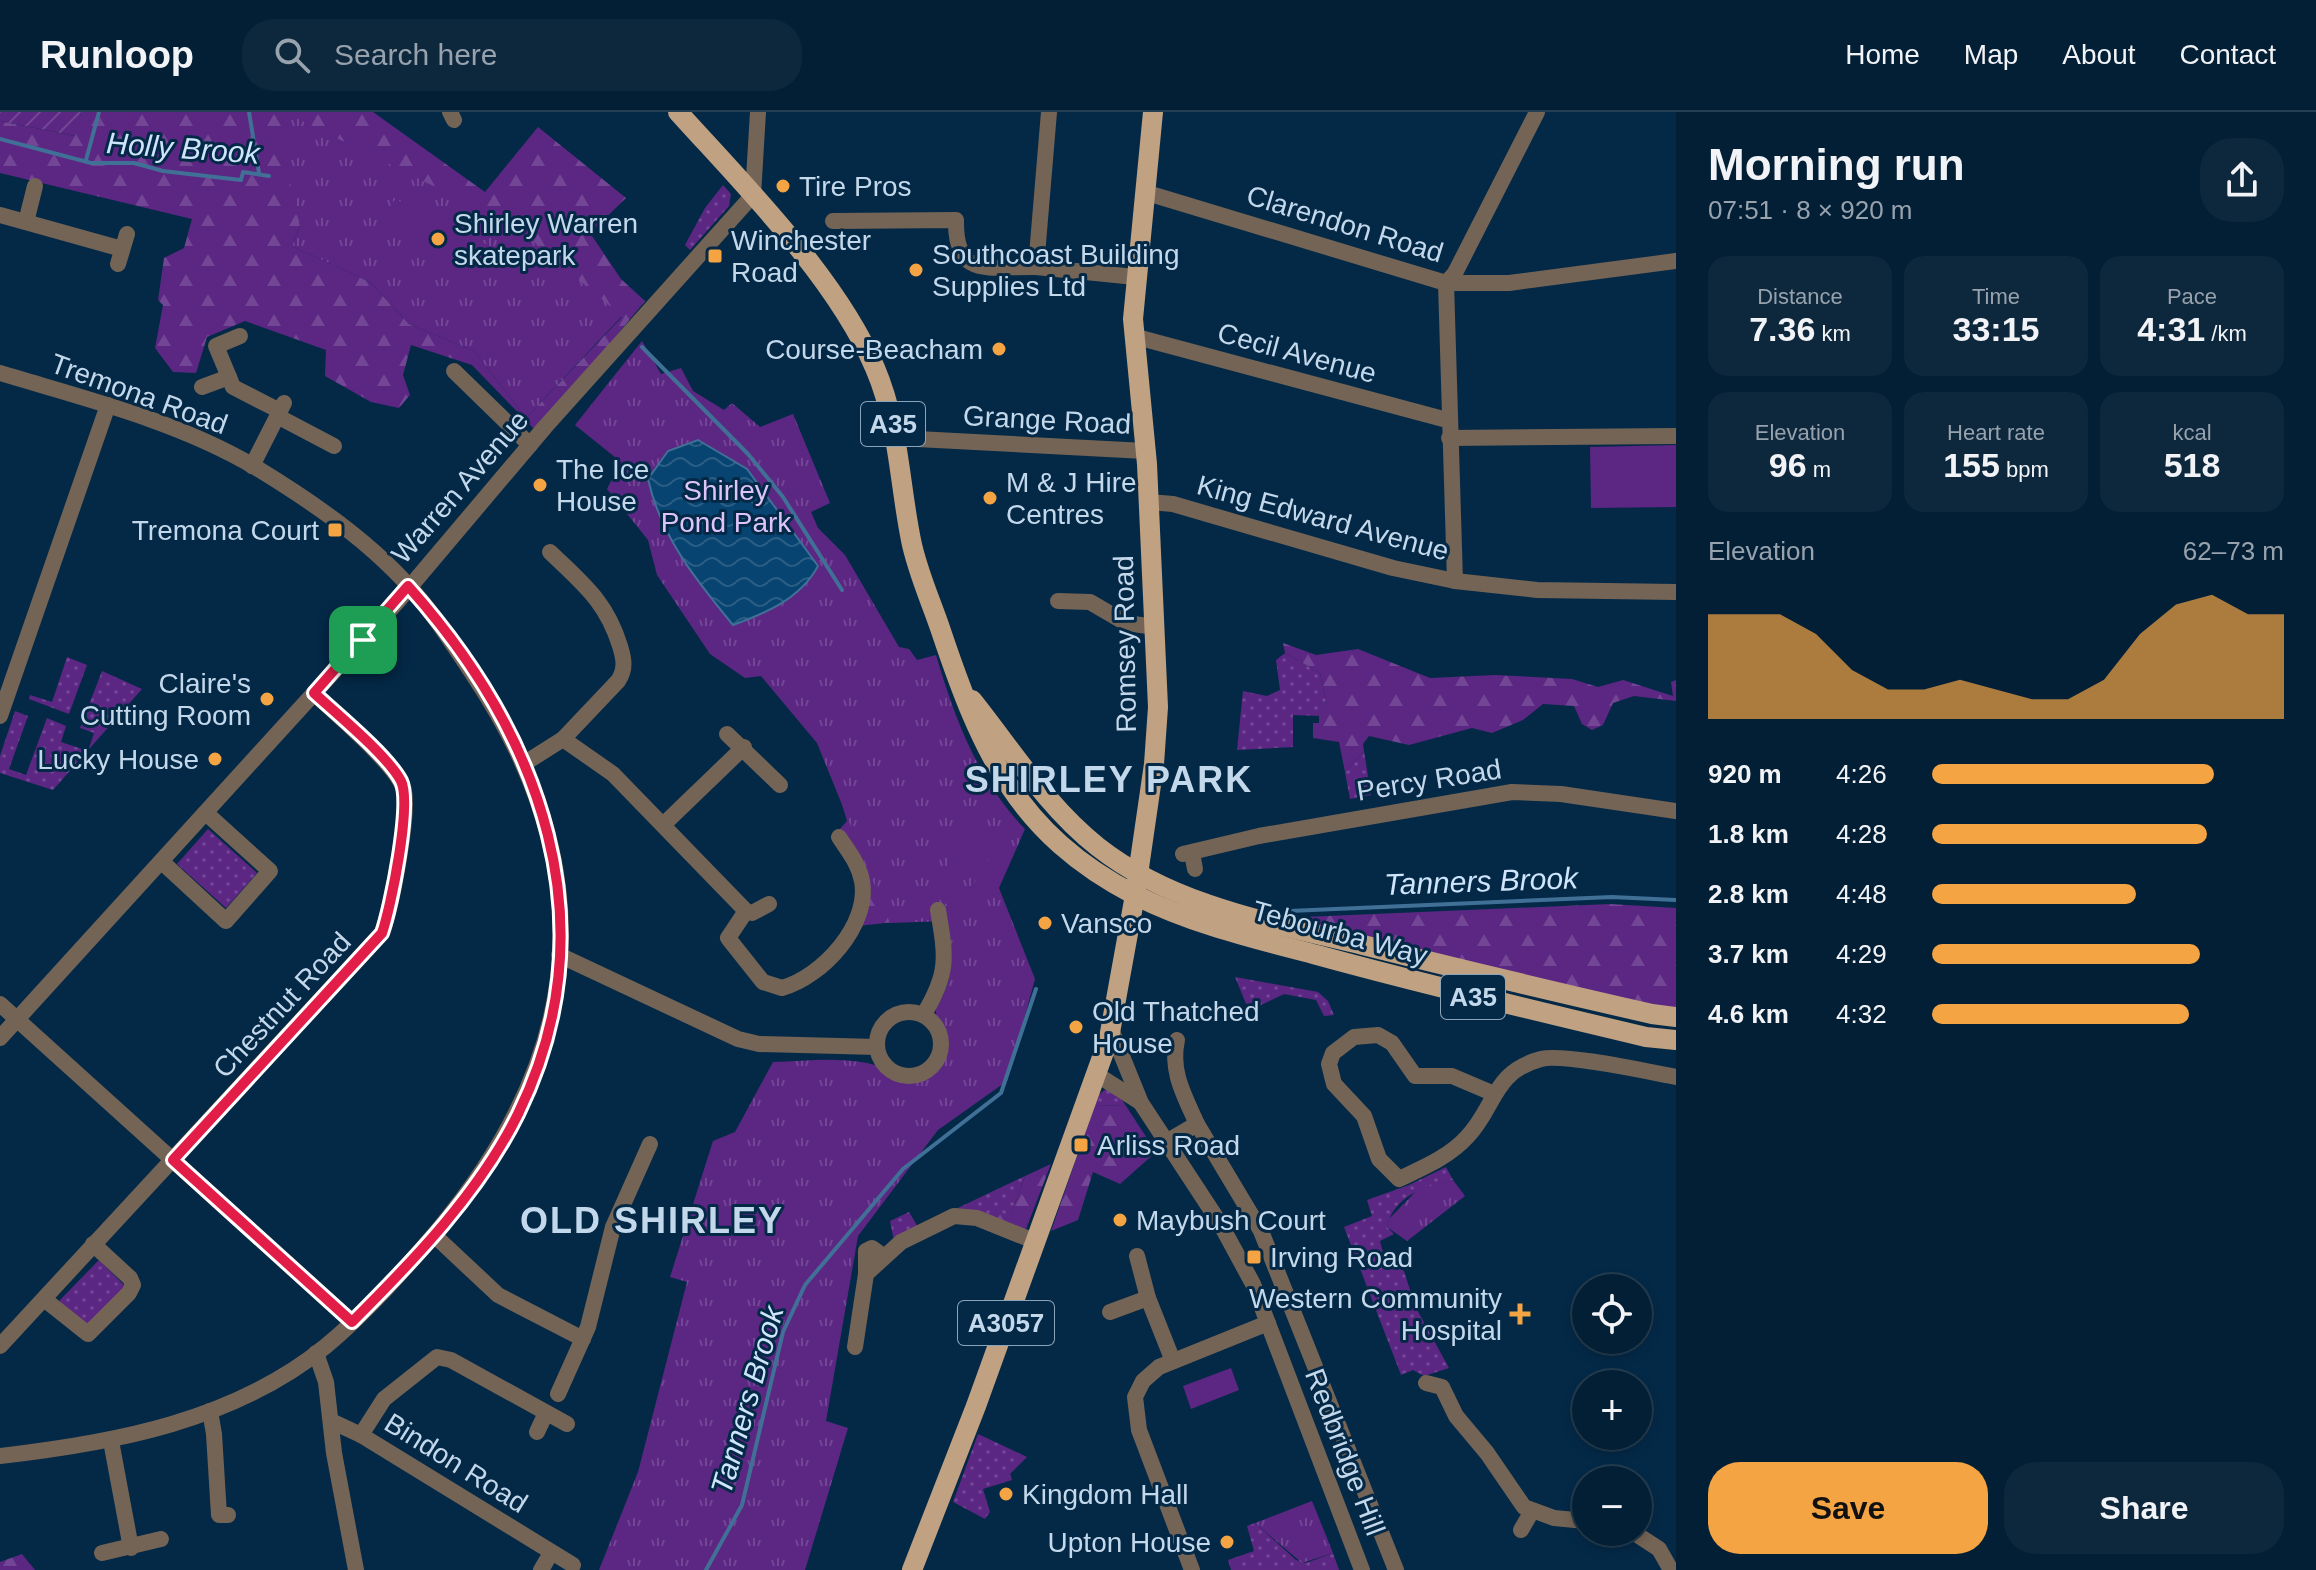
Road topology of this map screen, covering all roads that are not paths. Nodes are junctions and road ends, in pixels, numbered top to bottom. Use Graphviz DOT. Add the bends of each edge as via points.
graph roads {
  1 [pos="678,112"];
  2 [pos="758,112"];
  3 [pos="1049,112"];
  4 [pos="1153,112"];
  5 [pos="1537,112"];
  6 [pos="756,150"];
  7 [pos="723,162"];
  8 [pos="35,186"];
  9 [pos="1144,192"];
  10 [pos="753,195"];
  11 [pos="0,215"];
  12 [pos="833,221"];
  13 [pos="26,222"];
  14 [pos="122,249"];
  15 [pos="1676,261"];
  16 [pos="1036,267"];
  17 [pos="1135,277"];
  18 [pos="1446,283"];
  19 [pos="240,336"];
  20 [pos="1133,336"];
  21 [pos="454,371"];
  22 [pos="0,373"];
  23 [pos="229,377"];
  24 [pos="202,387"];
  25 [pos="108,405"];
  26 [pos="281,410"];
  27 [pos="1447,420"];
  28 [pos="1676,436"];
  29 [pos="1449,438"];
  30 [pos="904,439"];
  31 [pos="530,445"];
  32 [pos="334,446"];
  33 [pos="1145,451"];
  34 [pos="252,466"];
  35 [pos="1149,502"];
  36 [pos="550,552"];
  37 [pos="1455,581"];
  38 [pos="408,586"];
  39 [pos="1676,592"];
  40 [pos="1058,601"];
  41 [pos="1155,627"];
  42 [pos="960,684"];
  43 [pos="314,693"];
  44 [pos="0,716"];
  45 [pos="727,734"];
  46 [pos="563,739"];
  47 [pos="744,747"];
  48 [pos="525,763"];
  49 [pos="780,785"];
  50 [pos="1676,811"];
  51 [pos="207,814"];
  52 [pos="663,825"];
  53 [pos="839,837"];
  54 [pos="1190,859"];
  55 [pos="162,862"];
  56 [pos="1138,873"];
  57 [pos="1135,895"];
  58 [pos="769,904"];
  59 [pos="938,910"];
  60 [pos="746,911"];
  61 [pos="559,955"];
  62 [pos="0,1004"];
  63 [pos="924,1014"];
  64 [pos="1676,1017"];
  65 [pos="17,1019"];
  66 [pos="1111,1029"];
  67 [pos="0,1038"];
  68 [pos="1177,1040"];
  69 [pos="1676,1040"];
  70 [pos="877,1047"];
  71 [pos="1096,1074"];
  72 [pos="1676,1077"];
  73 [pos="1492,1093"];
  74 [pos="1141,1103"];
  75 [pos="1197,1124"];
  76 [pos="1168,1141"];
  77 [pos="650,1144"];
  78 [pos="173,1160"];
  79 [pos="434,1235"];
  80 [pos="1034,1241"];
  81 [pos="93,1244"];
  82 [pos="1137,1256"];
  83 [pos="1148,1298"];
  84 [pos="44,1299"];
  85 [pos="1110,1312"];
  86 [pos="352,1322"];
  87 [pos="1268,1323"];
  88 [pos="583,1339"];
  89 [pos="0,1346"];
  90 [pos="855,1347"];
  91 [pos="316,1353"];
  92 [pos="1173,1361"];
  93 [pos="1426,1383"];
  94 [pos="558,1394"];
  95 [pos="210,1411"];
  96 [pos="546,1413"];
  97 [pos="331,1421"];
  98 [pos="567,1424"];
  99 [pos="537,1432"];
  100 [pos="361,1435"];
  101 [pos="111,1441"];
  102 [pos="0,1456"];
  103 [pos="1532,1511"];
  104 [pos="228,1515"];
  105 [pos="1572,1518"];
  106 [pos="1521,1530"];
  107 [pos="161,1539"];
  108 [pos="1652,1544"];
  109 [pos="131,1548"];
  110 [pos="102,1553"];
  111 [pos="551,1553"];
  112 [pos="573,1565"];
  113 [pos="356,1570"];
  114 [pos="541,1570"];
  115 [pos="912,1570"];
  116 [pos="1192,1570"];
  117 [pos="1362,1570"];
  118 [pos="1396,1570"];
  119 [pos="1671,1570"];
  1 -- 7 [label="main road, A35"];
  2 -- 6 [label="street"];
  3 -- 16 [label="street"];
  4 -- 9 [label="main road, Romsey Road / A3057"];
  5 -- 18 [label="street"];
  6 -- 7 [label="street"];
  6 -- 10 [label="street"];
  7 -- 10 [label="main road, A35"];
  8 -- 13 [label="street"];
  9 -- 17 [label="main road, Romsey Road / A3057"];
  9 -- 18 [label="street, Clarendon Road"];
  10 -- 30 [label="main road, A35" via="848,318"];
  10 -- 31 [label="street, Warren Avenue"];
  11 -- 13 [label="street"];
  12 -- 16 [label="street" via="956,220 961,256 973,266"];
  13 -- 14 [label="street"];
  15 -- 18 [label="street, Clarendon Road" via="1509,283"];
  16 -- 17 [label="street"];
  17 -- 20 [label="main road, Romsey Road / A3057"];
  18 -- 27 [label="street"];
  19 -- 23 [label="street" via="216,346"];
  20 -- 27 [label="street, Cecil Avenue"];
  20 -- 33 [label="main road, Romsey Road / A3057"];
  21 -- 31 [label="street"];
  22 -- 25 [label="street, Tremona Road"];
  23 -- 24 [label="street"];
  23 -- 26 [label="street" via="233,387"];
  25 -- 34 [label="street, Tremona Road" via="166,425"];
  25 -- 44 [label="street"];
  26 -- 32 [label="street"];
  26 -- 34 [label="street"];
  27 -- 29 [label="street"];
  28 -- 29 [label="street"];
  29 -- 37 [label="street"];
  30 -- 33 [label="street, Grange Road"];
  30 -- 42 [label="main road, A35" via="911,543"];
  31 -- 38 [label="street, Warren Avenue"];
  33 -- 35 [label="main road, Romsey Road / A3057"];
  34 -- 38 [label="street, Tremona Road" via="357,538"];
  35 -- 37 [label="street, King Edward Avenue" via="1173,504"];
  35 -- 41 [label="main road, Romsey Road / A3057"];
  36 -- 46 [label="street" via="608,612 624,665 618,681"];
  37 -- 39 [label="street, King Edward Avenue" via="1537,590"];
  38 -- 43 [label="street, Warren Avenue"];
  38 -- 48 [label="street, Tremona Road" via="488,697"];
  40 -- 41 [label="street" via="1090,602 1126,623"];
  41 -- 56 [label="main road, Romsey Road / A3057" via="1158,707"];
  42 -- 56 [label="main road, A35" via="1059,811 1098,848"];
  42 -- 57 [label="main road, A35" via="979,735 1024,807 1069,851"];
  43 -- 51 [label="street, Warren Avenue"];
  43 -- 78 [label="street, Chestnut Road" via="395,773 404,789 385,925 373,947"];
  45 -- 47 [label="street"];
  46 -- 48 [label="street"];
  46 -- 52 [label="street" via="613,774"];
  47 -- 49 [label="street"];
  47 -- 52 [label="street"];
  48 -- 61 [label="street, Tremona Road" via="557,865"];
  50 -- 54 [label="street, Percy Road" via="1512,792 1259,836"];
  51 -- 55 [label="street, Warren Avenue"];
  51 -- 55 [label="street" via="270,871 226,921"];
  52 -- 60 [label="street"];
  53 -- 60 [label="street" via="863,882 861,908 844,940 809,977 782,988 763,982 728,938"];
  55 -- 65 [label="street, Warren Avenue"];
  56 -- 57 [label="main road, Romsey Road / A3057"];
  56 -- 64 [label="main road, Tebourba Way / A35" via="1229,912"];
  57 -- 66 [label="main road, Romsey Road / A3057"];
  57 -- 69 [label="main road, Tebourba Way / A35" via="1210,925 1442,989"];
  58 -- 60 [label="street"];
  59 -- 63 [label="street" via="945,968"];
  61 -- 70 [label="street" via="725,1034 759,1044"];
  61 -- 79 [label="street, Tremona Road" via="546,1035 529,1090 486,1167"];
  62 -- 65 [label="street"];
  63 -- 70 [label="street" via="892,1016 879,1029"];
  63 -- 70 [label="street" via="940,1036 941,1047 928,1070 911,1076 892,1072"];
  65 -- 67 [label="street, Warren Avenue"];
  65 -- 78 [label="street"];
  66 -- 71 [label="main road, Romsey Road / A3057"];
  66 -- 74 [label="street, Redbridge Hill"];
  68 -- 75 [label="street, Redbridge Hill" via="1175,1075"];
  71 -- 74 [label="street, Redbridge Hill"];
  71 -- 80 [label="main road, Romsey Road / A3057"];
  72 -- 73 [label="street" via="1553,1057 1514,1071"];
  73 -- 73 [label="street" via="1466,1139 1399,1179 1379,1159 1364,1116 1334,1084 1329,1064 1333,1053 1354,1037 1378,1035 1392,1043 1415,1076 1452,1076"];
  74 -- 76 [label="street, Redbridge Hill"];
  75 -- 76 [label="street"];
  75 -- 118 [label="street, Redbridge Hill" via="1261,1231"];
  76 -- 87 [label="street, Redbridge Hill" via="1238,1253"];
  77 -- 88 [label="street" via="613,1227"];
  78 -- 81 [label="street, Chestnut Road"];
  78 -- 86 [label="street"];
  79 -- 86 [label="street, Tremona Road"];
  79 -- 88 [label="street" via="505,1300"];
  80 -- 90 [label="street" via="977,1218 954,1216 901,1242 866,1274"];
  80 -- 115 [label="main road, Romsey Road / A3057"];
  81 -- 84 [label="street, Chestnut Road"];
  81 -- 84 [label="street" via="130,1278 129,1293 88,1334"];
  82 -- 83 [label="street"];
  83 -- 85 [label="street"];
  83 -- 92 [label="street"];
  84 -- 89 [label="street, Chestnut Road"];
  86 -- 91 [label="street, Tremona Road"];
  87 -- 92 [label="street"];
  87 -- 117 [label="street, Redbridge Hill"];
  88 -- 94 [label="street"];
  91 -- 95 [label="street, Tremona Road"];
  91 -- 97 [label="street"];
  92 -- 116 [label="street" via="1143,1381 1135,1413"];
  93 -- 103 [label="street" via="1442,1387 1510,1493"];
  95 -- 101 [label="street, Tremona Road"];
  95 -- 104 [label="street" via="219,1515"];
  96 -- 98 [label="street"];
  96 -- 99 [label="street"];
  96 -- 100 [label="street" via="437,1357 384,1399"];
  97 -- 100 [label="street, Bindon Road"];
  97 -- 113 [label="street"];
  100 -- 111 [label="street, Bindon Road"];
  101 -- 102 [label="street, Tremona Road"];
  101 -- 109 [label="street"];
  103 -- 105 [label="street"];
  103 -- 106 [label="street"];
  107 -- 109 [label="street"];
  108 -- 119 [label="street"];
  109 -- 110 [label="street"];
  111 -- 112 [label="street, Bindon Road"];
  111 -- 114 [label="street"];
}
